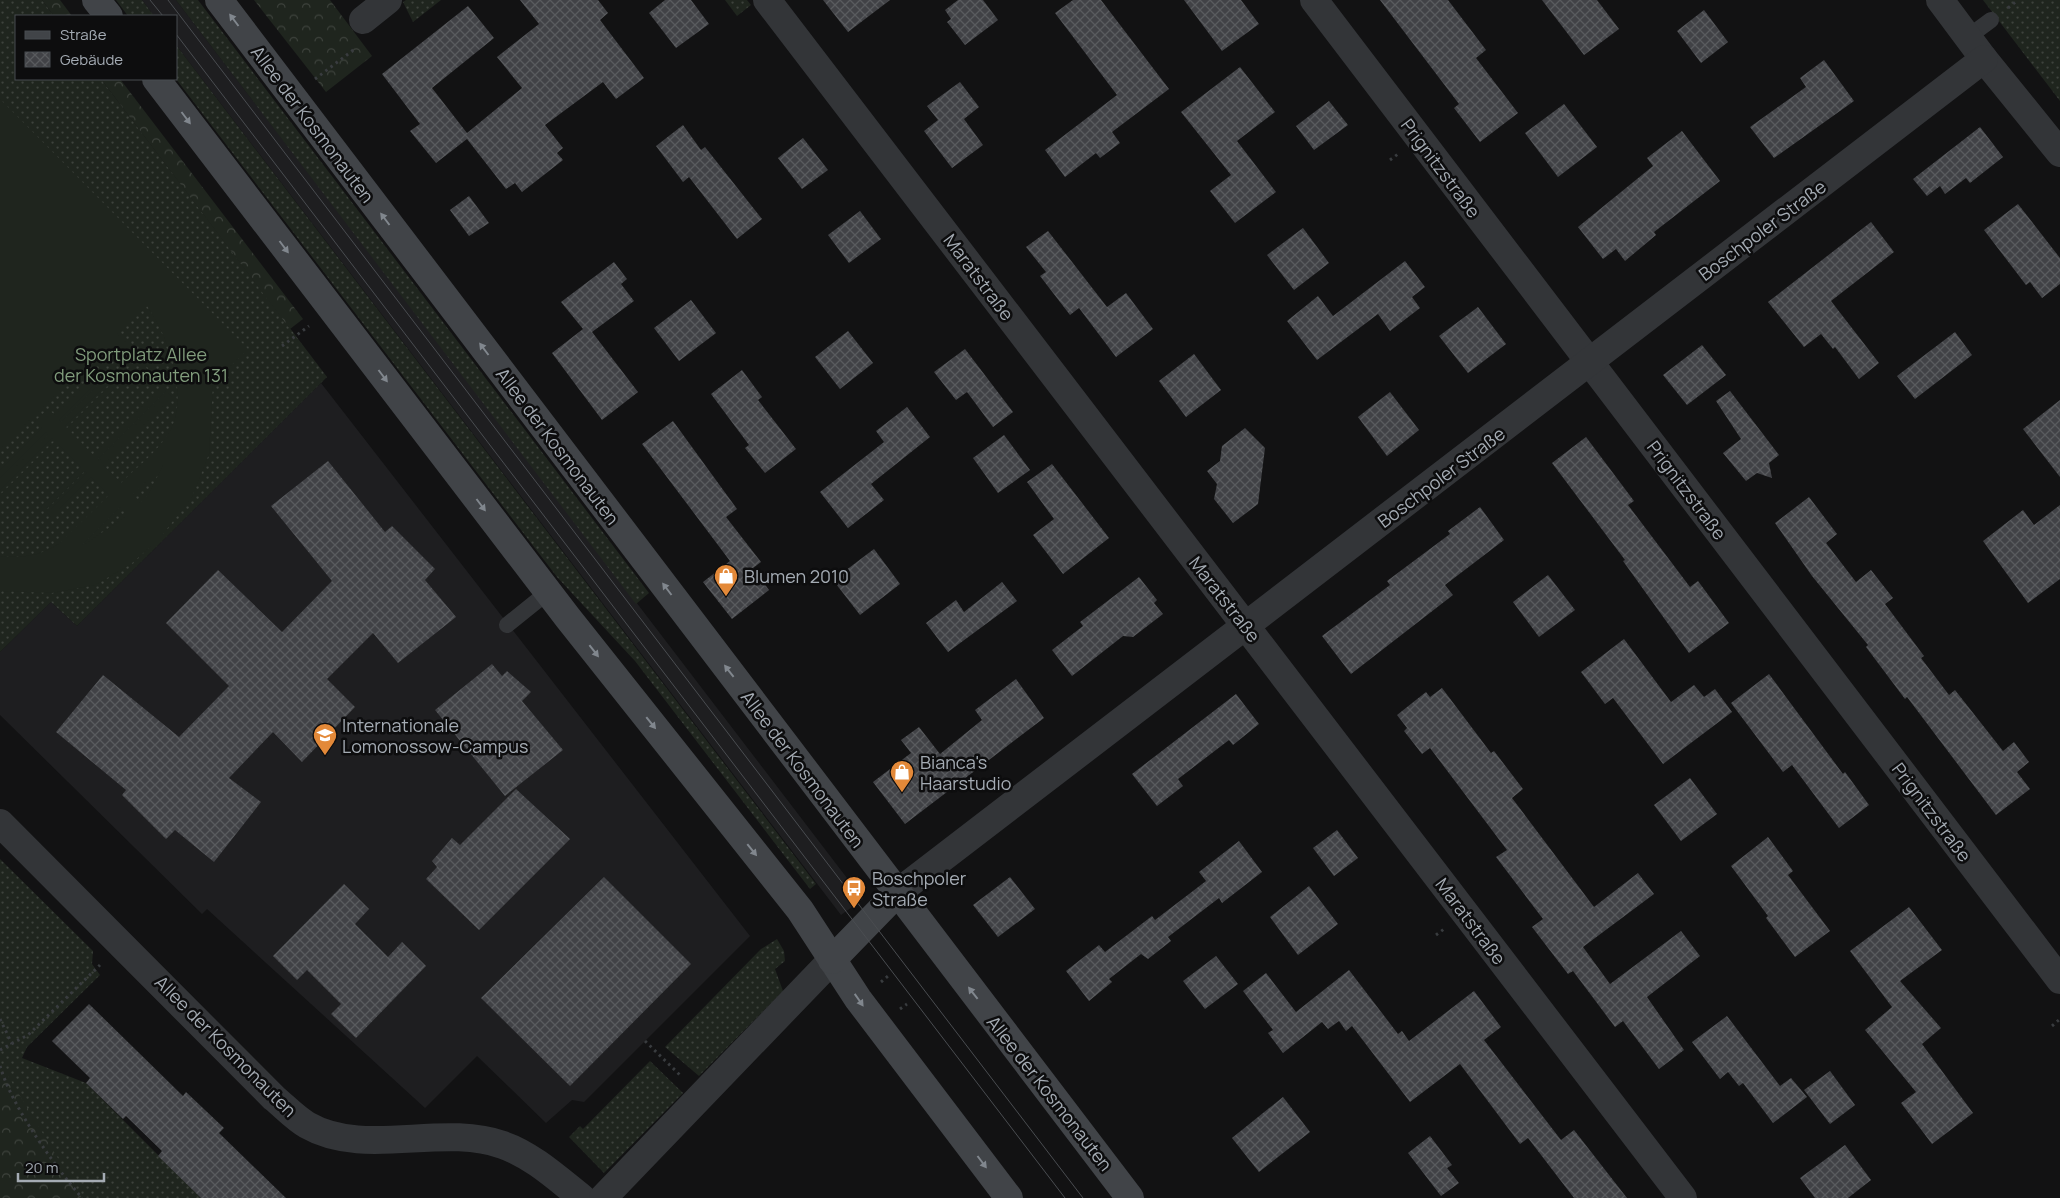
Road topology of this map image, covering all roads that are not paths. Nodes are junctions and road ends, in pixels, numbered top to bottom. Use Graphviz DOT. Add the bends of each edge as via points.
graph roads {
  1 [pos="96,0"];
  2 [pos="219,0"];
  3 [pos="388,0"];
  4 [pos="767,0"];
  5 [pos="1314,0"];
  6 [pos="1940,0"];
  7 [pos="108,15"];
  8 [pos="363,20"];
  9 [pos="1991,20"];
  10 [pos="1968,38"];
  11 [pos="1984,59"];
  12 [pos="157,80"];
  13 [pos="2060,153"];
  14 [pos="1590,363"];
  15 [pos="548,592"];
  16 [pos="507,624"];
  17 [pos="1246,626"];
  18 [pos="0,822"];
  19 [pos="897,893"];
  20 [pos="832,960"];
  21 [pos="2060,980"];
  22 [pos="582,1198"];
  23 [pos="603,1198"];
  24 [pos="1010,1198"];
  25 [pos="1130,1198"];
  26 [pos="1683,1198"];
  1 -- 7 [label="main road"];
  19 -- 2 [label="main road, Allee der Kosmonauten, one-way"];
  3 -- 8 [label="street"];
  4 -- 17 [label="street, Maratstraße"];
  5 -- 14 [label="street, Prignitzstraße"];
  6 -- 10 [label="street"];
  9 -- 10 [label="lane"];
  10 -- 11 [label="street"];
  11 -- 13 [label="street"];
  11 -- 14 [label="street, Boschpoler Straße"];
  12 -- 15 [label="main road, one-way"];
  14 -- 17 [label="street, Boschpoler Straße"];
  14 -- 21 [label="street, Prignitzstraße"];
  15 -- 16 [label="lane"];
  15 -- 20 [label="main road, one-way" via="800,910"];
  17 -- 19 [label="street, Boschpoler Straße"];
  17 -- 26 [label="street, Maratstraße"];
  18 -- 22 [label="street, Allee der Kosmonauten" via="274,1098 307,1124 328,1133 360,1139 464,1137 497,1143 532,1159"];
  19 -- 20 [label="main road"];
  25 -- 19 [label="main road, Allee der Kosmonauten, one-way"];
  20 -- 23 [label="street"];
  20 -- 24 [label="main road, one-way" via="858,999"];
}
